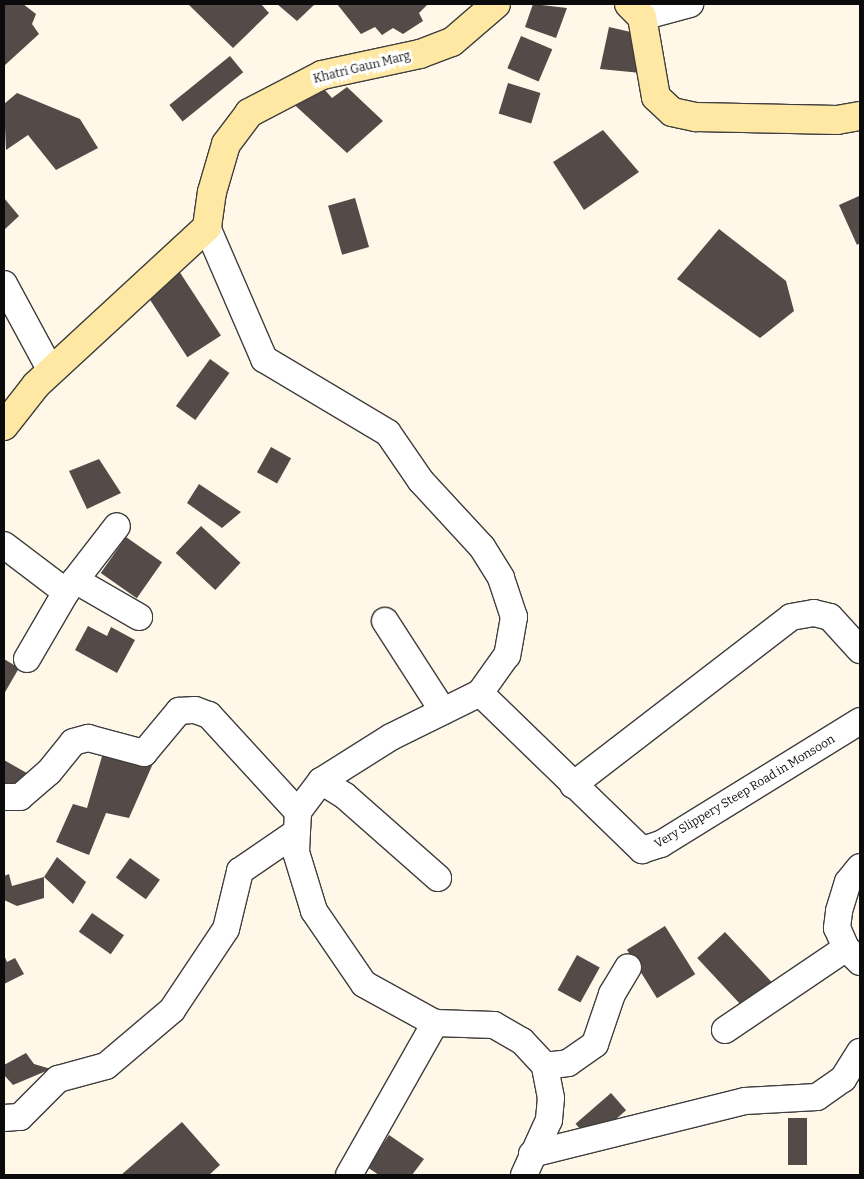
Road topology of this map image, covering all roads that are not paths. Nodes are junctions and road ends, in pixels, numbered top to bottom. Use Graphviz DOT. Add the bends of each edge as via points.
graph roads {
  1 [pos="496,4"];
  2 [pos="690,4"];
  3 [pos="636,10"];
  4 [pos="860,116"];
  5 [pos="207,227"];
  6 [pos="4,284"];
  7 [pos="51,371"];
  8 [pos="4,426"];
  9 [pos="117,526"];
  10 [pos="4,545"];
  11 [pos="71,586"];
  12 [pos="139,617"];
  13 [pos="385,621"];
  14 [pos="860,650"];
  15 [pos="27,660"];
  16 [pos="480,693"];
  17 [pos="444,711"];
  18 [pos="860,721"];
  19 [pos="322,781"];
  20 [pos="573,785"];
  21 [pos="4,797"];
  22 [pos="298,822"];
  23 [pos="860,867"];
  24 [pos="438,878"];
  25 [pos="853,955"];
  26 [pos="628,967"];
  27 [pos="435,1023"];
  28 [pos="725,1030"];
  29 [pos="860,1052"];
  30 [pos="545,1066"];
  31 [pos="4,1118"];
  32 [pos="528,1165"];
  33 [pos="350,1175"];
  1 -- 5 [label="main road, Khatri Gaun Marg" via="452,42 420,54 322,75 249,113 226,144 212,192"];
  2 -- 3 [label="street"];
  3 -- 4 [label="main road" via="656,97 672,112 696,117 837,120"];
  5 -- 7 [label="main road"];
  5 -- 16 [label="street" via="264,359 388,433 422,481 482,547 501,578 514,617 506,655"];
  6 -- 7 [label="street"];
  7 -- 8 [label="main road"];
  9 -- 11 [label="street"];
  10 -- 11 [label="street"];
  11 -- 12 [label="street"];
  11 -- 15 [label="street"];
  13 -- 17 [label="street"];
  14 -- 20 [label="street" via="830,617 814,613 790,617"];
  16 -- 17 [label="street"];
  16 -- 20 [label="street, Very Slippery Steep Road in Monsoon"];
  17 -- 19 [label="street" via="391,738"];
  18 -- 20 [label="street, Very Slippery Steep Road in Monsoon" via="651,849 634,846"];
  19 -- 22 [label="street"];
  19 -- 24 [label="street" via="345,796"];
  21 -- 22 [label="street" via="20,796 49,772 73,742 88,738 144,753 178,712 196,710 209,715"];
  22 -- 27 [label="street" via="296,852 314,911 364,984"];
  22 -- 31 [label="street" via="240,871 226,930 172,1010 106,1066 58,1079 20,1117"];
  23 -- 25 [label="street" via="848,882 839,911 838,928"];
  25 -- 28 [label="street"];
  26 -- 30 [label="street" via="612,994 595,1044 568,1063"];
  27 -- 30 [label="street" via="494,1025 522,1041"];
  27 -- 33 [label="street"];
  29 -- 32 [label="street" via="843,1079 817,1097 745,1101"];
  30 -- 32 [label="street" via="551,1098 549,1120"];
}
